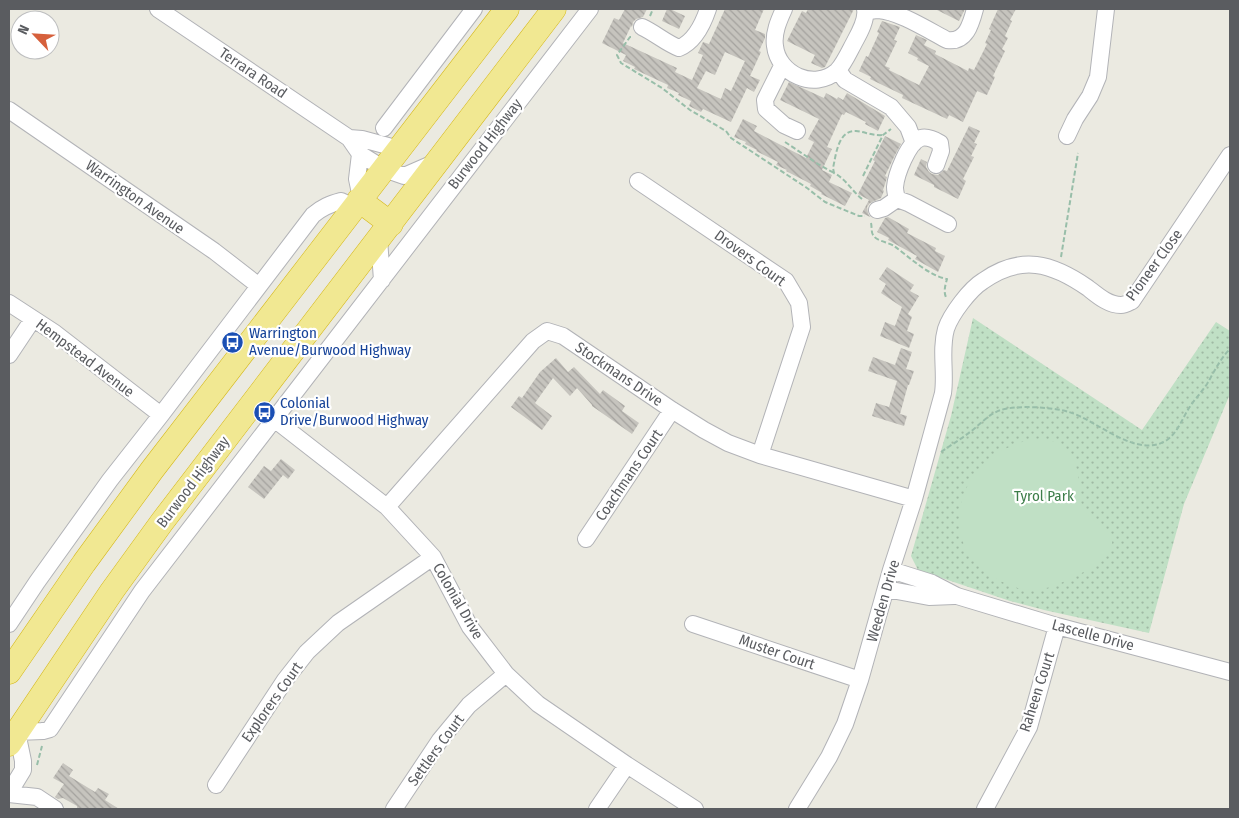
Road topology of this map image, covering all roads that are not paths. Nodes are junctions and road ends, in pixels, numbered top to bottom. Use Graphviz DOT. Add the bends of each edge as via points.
graph roads {
  1 [pos="158,9"];
  2 [pos="474,9"];
  3 [pos="506,9"];
  4 [pos="554,9"];
  5 [pos="590,9"];
  6 [pos="708,9"];
  7 [pos="784,9"];
  8 [pos="975,9"];
  9 [pos="1106,9"];
  10 [pos="866,10"];
  11 [pos="642,27"];
  12 [pos="782,66"];
  13 [pos="838,70"];
  14 [pos="404,102"];
  15 [pos="9,110"];
  16 [pos="384,128"];
  17 [pos="790,133"];
  18 [pos="1067,136"];
  19 [pos="349,138"];
  20 [pos="405,141"];
  21 [pos="914,143"];
  22 [pos="360,154"];
  23 [pos="1230,155"];
  24 [pos="438,161"];
  25 [pos="936,165"];
  26 [pos="384,168"];
  27 [pos="638,181"];
  28 [pos="897,199"];
  29 [pos="358,202"];
  30 [pos="877,210"];
  31 [pos="948,224"];
  32 [pos="385,232"];
  33 [pos="382,280"];
  34 [pos="259,286"];
  35 [pos="970,293"];
  36 [pos="9,302"];
  37 [pos="33,319"];
  38 [pos="9,355"];
  39 [pos="672,410"];
  40 [pos="161,415"];
  41 [pos="274,419"];
  42 [pos="760,455"];
  43 [pos="914,499"];
  44 [pos="387,507"];
  45 [pos="586,539"];
  46 [pos="433,557"];
  47 [pos="891,570"];
  48 [pos="886,589"];
  49 [pos="112,591"];
  50 [pos="142,591"];
  51 [pos="957,596"];
  52 [pos="9,624"];
  53 [pos="693,624"];
  54 [pos="1057,626"];
  55 [pos="1229,666"];
  56 [pos="9,672"];
  57 [pos="506,674"];
  58 [pos="860,680"];
  59 [pos="13,738"];
  60 [pos="627,765"];
  61 [pos="23,770"];
  62 [pos="216,785"];
  63 [pos="9,794"];
  64 [pos="37,797"];
  65 [pos="55,809"];
  66 [pos="394,809"];
  67 [pos="597,809"];
  68 [pos="695,809"];
  69 [pos="797,809"];
  70 [pos="985,809"];
  1 -- 19 [label="street, Terrara Road"];
  2 -- 14 [label="street"];
  3 -- 20 [label="highway"];
  4 -- 24 [label="highway, Burwood Highway"];
  5 -- 33 [label="street, Burwood Highway"];
  6 -- 11 [label="street" via="694,36 679,48"];
  7 -- 12 [label="street" via="774,44"];
  8 -- 10 [label="street" via="970,26 954,41 889,12"];
  9 -- 18 [label="street" via="1098,77"];
  10 -- 13 [label="street" via="861,30"];
  12 -- 13 [label="street" via="804,79 830,76"];
  12 -- 17 [label="street" via="765,100 766,108"];
  13 -- 21 [label="street" via="845,80 892,107 908,127"];
  14 -- 16 [label="street"];
  14 -- 20 [label="street"];
  15 -- 34 [label="street, Warrington Avenue" via="214,251"];
  19 -- 20 [label="street, Terrara Road"];
  19 -- 22 [label="street, Terrara Road"];
  20 -- 26 [label="highway"];
  21 -- 25 [label="street" via="922,138 940,143"];
  21 -- 28 [label="street" via="898,172"];
  22 -- 26 [label="street, Terrara Road"];
  22 -- 29 [label="street"];
  23 -- 35 [label="street, Pioneer Close" via="1132,301 1121,305 1107,301 1061,271 1036,264 1002,269 976,285"];
  24 -- 26 [label="street, Terrara Road" via="404,176"];
  24 -- 32 [label="highway, Burwood Highway"];
  26 -- 29 [label="highway"];
  27 -- 42 [label="street, Drovers Court" via="786,281 799,303 802,327"];
  28 -- 30 [label="street"];
  28 -- 31 [label="street"];
  29 -- 32 [label="highway"];
  29 -- 34 [label="street" via="341,201 319,210"];
  29 -- 56 [label="highway" via="152,470"];
  32 -- 33 [label="street"];
  32 -- 49 [label="highway, Burwood Highway"];
  33 -- 41 [label="street, Burwood Highway"];
  34 -- 40 [label="street"];
  35 -- 43 [label="street, Weeden Drive" via="947,328 943,347 943,393"];
  36 -- 37 [label="street, Hempstead Avenue"];
  37 -- 38 [label="street"];
  37 -- 40 [label="street, Hempstead Avenue"];
  39 -- 42 [label="street, Stockmans Drive" via="728,443"];
  39 -- 44 [label="street, Stockmans Drive" via="563,336 547,331 533,342"];
  39 -- 45 [label="street, Coachmans Court"];
  40 -- 52 [label="street" via="110,480"];
  41 -- 44 [label="street, Colonial Drive"];
  41 -- 50 [label="street, Burwood Highway"];
  42 -- 43 [label="street, Stockmans Drive"];
  43 -- 47 [label="street, Weeden Drive"];
  44 -- 46 [label="street, Colonial Drive"];
  46 -- 57 [label="street, Colonial Drive" via="470,627"];
  46 -- 62 [label="street, Explorers Court" via="338,623 307,652"];
  47 -- 48 [label="street, Weeden Drive"];
  47 -- 51 [label="street, Lascelle Drive" via="932,583"];
  48 -- 51 [label="street, Lascelle Drive" via="929,597"];
  48 -- 58 [label="street, Weeden Drive"];
  49 -- 50 [label="street"];
  49 -- 59 [label="highway, Burwood Highway"];
  50 -- 59 [label="street, Burwood Highway" via="50,729"];
  51 -- 54 [label="street, Lascelle Drive"];
  53 -- 58 [label="street, Muster Court"];
  54 -- 55 [label="street, Lascelle Drive"];
  54 -- 70 [label="street, Raheen Court" via="1029,727"];
  57 -- 60 [label="street, Colonial Drive" via="538,704"];
  57 -- 66 [label="street, Settlers Court" via="470,705 440,740"];
  58 -- 69 [label="street, Weeden Drive" via="845,724 829,757"];
  59 -- 61 [label="street" via="23,761"];
  60 -- 67 [label="street"];
  60 -- 68 [label="street, Colonial Drive"];
  61 -- 63 [label="street"];
  61 -- 64 [label="street"];
  63 -- 64 [label="street"];
  64 -- 65 [label="street"];
}
